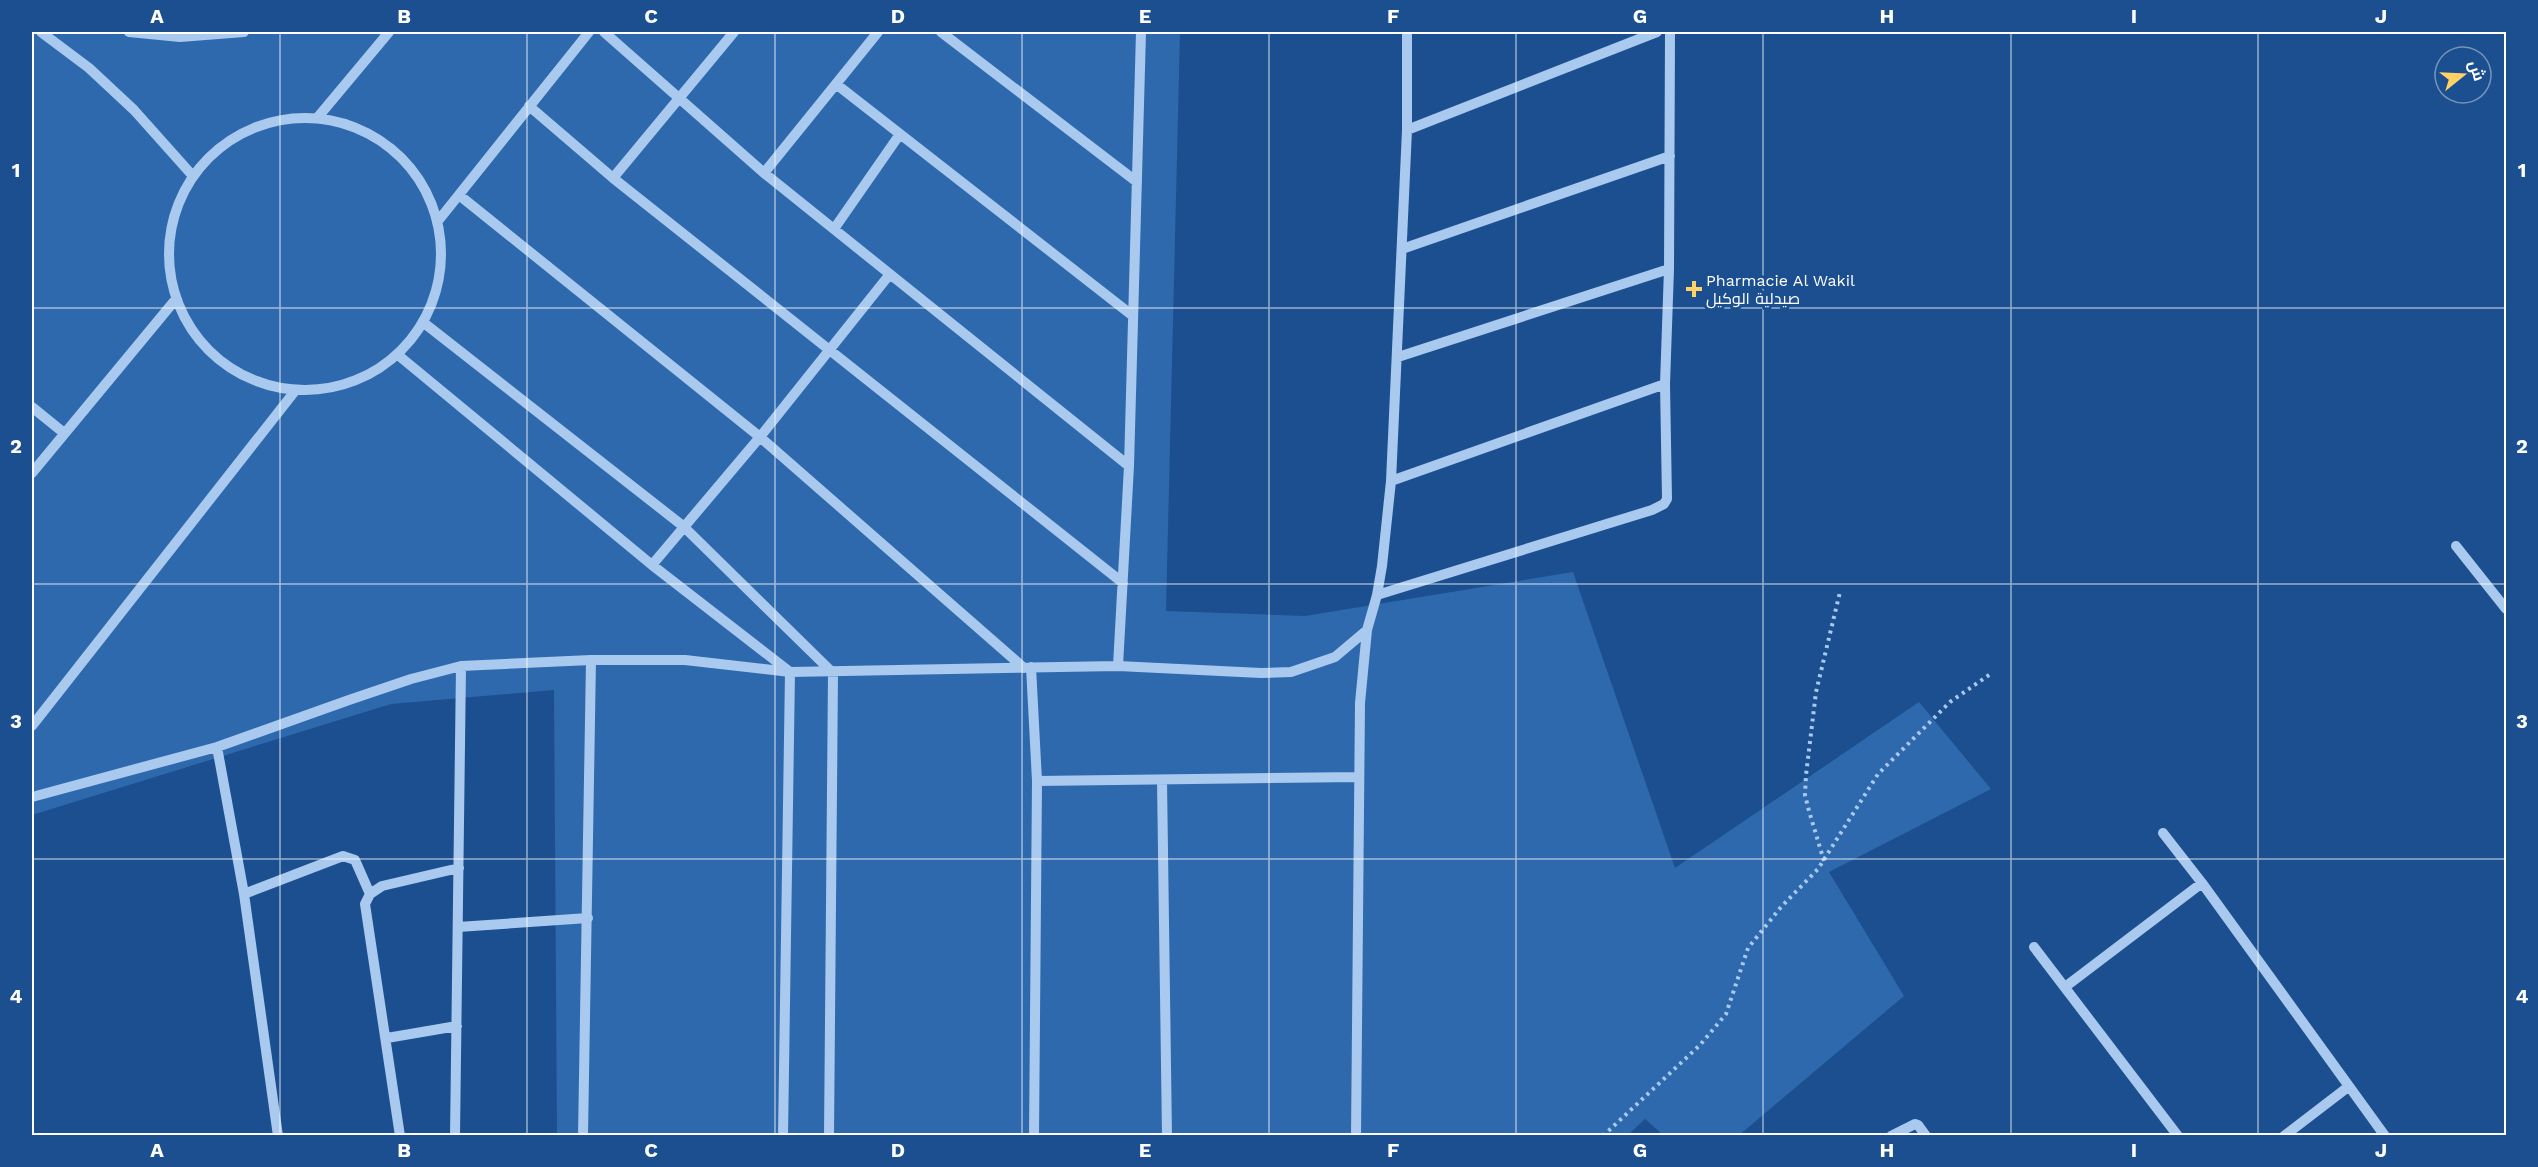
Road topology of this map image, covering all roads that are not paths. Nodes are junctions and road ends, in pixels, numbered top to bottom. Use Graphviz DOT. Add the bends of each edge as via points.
graph roads {
  1 [pos="41,32"];
  2 [pos="129,32"];
  3 [pos="244,32"];
  4 [pos="389,32"];
  5 [pos="590,32"];
  6 [pos="604,32"];
  7 [pos="734,32"];
  8 [pos="878,32"];
  9 [pos="941,32"];
  10 [pos="1142,32"];
  11 [pos="1407,32"];
  12 [pos="1656,32"];
  13 [pos="1670,32"];
  14 [pos="836,84"];
  15 [pos="680,98"];
  16 [pos="529,106"];
  17 [pos="318,117"];
  18 [pos="1407,130"];
  19 [pos="900,134"];
  20 [pos="1670,156"];
  21 [pos="764,173"];
  22 [pos="192,175"];
  23 [pos="613,178"];
  24 [pos="1137,182"];
  25 [pos="459,195"];
  26 [pos="438,221"];
  27 [pos="834,229"];
  28 [pos="1402,249"];
  29 [pos="1669,269"];
  30 [pos="890,274"];
  31 [pos="176,299"];
  32 [pos="1133,315"];
  33 [pos="424,323"];
  34 [pos="827,350"];
  35 [pos="398,355"];
  36 [pos="1398,357"];
  37 [pos="1665,384"];
  38 [pos="295,391"];
  39 [pos="32,406"];
  40 [pos="64,433"];
  41 [pos="760,437"];
  42 [pos="1129,466"];
  43 [pos="32,473"];
  44 [pos="1391,481"];
  45 [pos="683,526"];
  46 [pos="2456,546"];
  47 [pos="652,565"];
  48 [pos="1123,584"];
  49 [pos="1377,595"];
  50 [pos="2506,609"];
  51 [pos="1367,630"];
  52 [pos="591,660"];
  53 [pos="461,666"];
  54 [pos="1118,666"];
  55 [pos="1028,668"];
  56 [pos="790,672"];
  57 [pos="833,673"];
  58 [pos="32,726"];
  59 [pos="217,747"];
  60 [pos="1359,777"];
  61 [pos="1162,780"];
  62 [pos="1037,782"];
  63 [pos="32,797"];
  64 [pos="2163,833"];
  65 [pos="459,867"];
  66 [pos="2202,883"];
  67 [pos="244,894"];
  68 [pos="370,894"];
  69 [pos="588,918"];
  70 [pos="458,927"];
  71 [pos="2034,947"];
  72 [pos="2065,987"];
  73 [pos="457,1026"];
  74 [pos="387,1038"];
  75 [pos="2348,1087"];
  76 [pos="278,1136"];
  77 [pos="400,1136"];
  78 [pos="455,1136"];
  79 [pos="583,1136"];
  80 [pos="783,1136"];
  81 [pos="829,1136"];
  82 [pos="1034,1136"];
  83 [pos="1167,1136"];
  84 [pos="1356,1136"];
  85 [pos="1891,1136"];
  86 [pos="1926,1136"];
  87 [pos="2178,1136"];
  88 [pos="2284,1136"];
  89 [pos="2385,1136"];
  1 -- 22 [label="street" via="89,68 134,110"];
  2 -- 3 [label="street" via="180,37"];
  4 -- 17 [label="street"];
  5 -- 16 [label="street"];
  6 -- 15 [label="street"];
  7 -- 15 [label="street"];
  8 -- 14 [label="street"];
  9 -- 24 [label="street"];
  10 -- 24 [label="street"];
  11 -- 18 [label="street"];
  12 -- 18 [label="street"];
  13 -- 20 [label="street"];
  14 -- 19 [label="street"];
  14 -- 21 [label="street"];
  15 -- 21 [label="street"];
  15 -- 23 [label="street"];
  16 -- 23 [label="street"];
  16 -- 25 [label="street"];
  17 -- 22 [label="street" via="270,120 226,141"];
  17 -- 26 [label="street" via="372,133 414,170"];
  18 -- 28 [label="street"];
  19 -- 27 [label="street"];
  19 -- 32 [label="street"];
  20 -- 28 [label="street"];
  20 -- 29 [label="street"];
  21 -- 27 [label="street"];
  22 -- 31 [label="street" via="169,236"];
  23 -- 34 [label="street"];
  24 -- 32 [label="street"];
  25 -- 26 [label="street"];
  25 -- 41 [label="street"];
  26 -- 33 [label="street" via="441,273"];
  27 -- 30 [label="street"];
  28 -- 36 [label="street"];
  29 -- 36 [label="street"];
  29 -- 37 [label="street"];
  30 -- 34 [label="street"];
  30 -- 42 [label="street"];
  31 -- 38 [label="street" via="202,345 244,377"];
  31 -- 40 [label="street"];
  32 -- 42 [label="street"];
  33 -- 35 [label="street"];
  33 -- 45 [label="street"];
  34 -- 41 [label="street"];
  34 -- 48 [label="street"];
  35 -- 38 [label="street" via="350,384"];
  35 -- 47 [label="street"];
  36 -- 44 [label="street"];
  37 -- 44 [label="street"];
  37 -- 49 [label="street" via="1668,494 1664,504"];
  38 -- 58 [label="street"];
  39 -- 40 [label="street"];
  40 -- 43 [label="street"];
  41 -- 45 [label="street"];
  41 -- 55 [label="street"];
  42 -- 48 [label="street"];
  44 -- 49 [label="street"];
  45 -- 47 [label="street"];
  45 -- 57 [label="street"];
  46 -- 50 [label="street"];
  47 -- 56 [label="street"];
  48 -- 54 [label="street"];
  49 -- 51 [label="street"];
  51 -- 54 [label="street" via="1335,657 1292,672"];
  51 -- 60 [label="street" via="1360,703"];
  52 -- 53 [label="street"];
  52 -- 56 [label="street" via="685,660"];
  52 -- 69 [label="street"];
  53 -- 59 [label="street" via="411,679"];
  53 -- 65 [label="street"];
  54 -- 55 [label="street"];
  55 -- 57 [label="street"];
  55 -- 62 [label="street"];
  56 -- 57 [label="street"];
  56 -- 80 [label="street"];
  57 -- 81 [label="street"];
  59 -- 63 [label="street"];
  59 -- 67 [label="street"];
  60 -- 61 [label="street"];
  60 -- 84 [label="street"];
  61 -- 62 [label="street"];
  61 -- 83 [label="street"];
  62 -- 82 [label="street"];
  64 -- 66 [label="street"];
  65 -- 68 [label="street" via="382,886"];
  65 -- 70 [label="street"];
  66 -- 72 [label="street"];
  66 -- 75 [label="street"];
  67 -- 68 [label="street" via="344,856 355,860"];
  67 -- 76 [label="street"];
  68 -- 74 [label="street" via="365,911"];
  69 -- 70 [label="street"];
  69 -- 79 [label="street"];
  70 -- 73 [label="street"];
  71 -- 72 [label="street"];
  72 -- 87 [label="street"];
  73 -- 74 [label="street"];
  73 -- 78 [label="street"];
  74 -- 77 [label="street"];
  75 -- 88 [label="street"];
  75 -- 89 [label="street"];
  85 -- 86 [label="street" via="1915,1124"];
}
